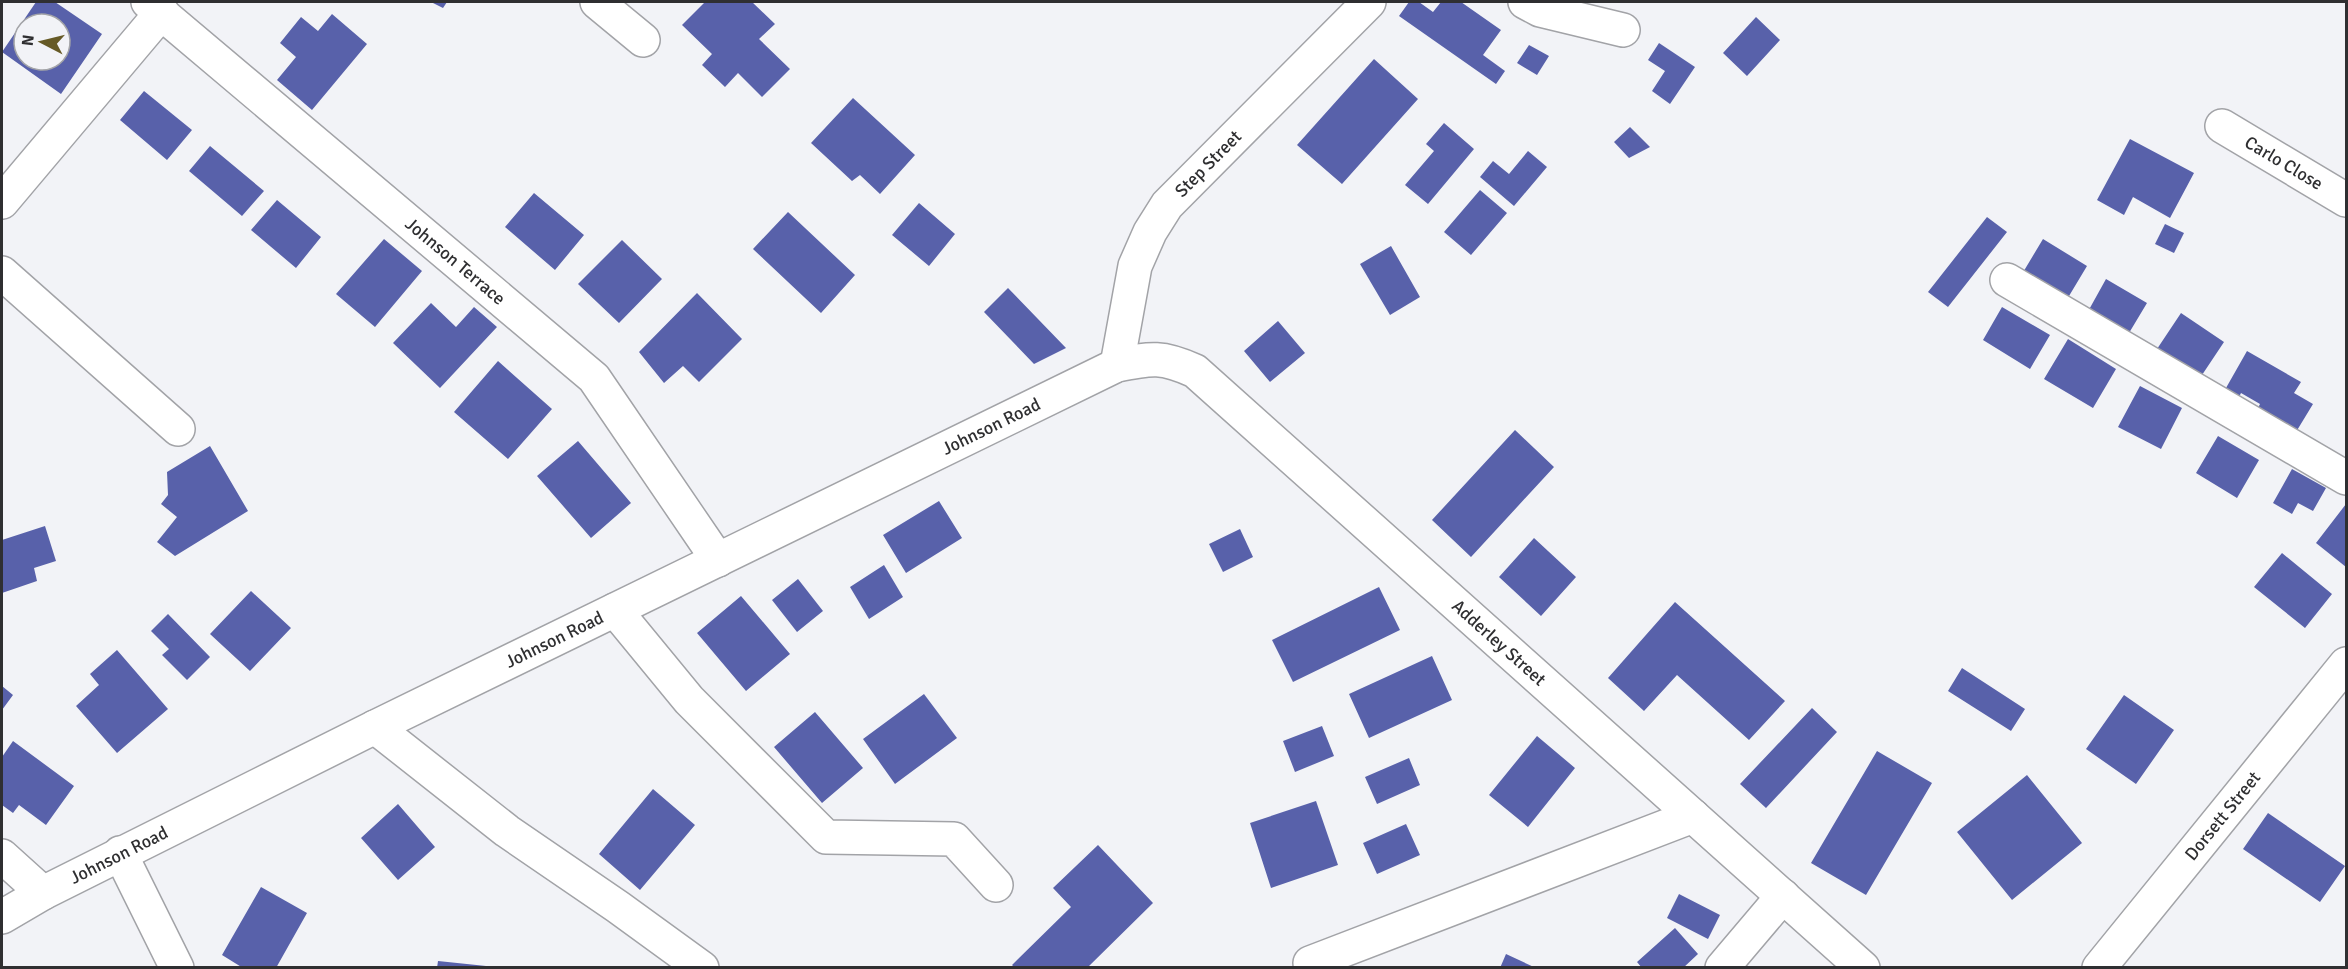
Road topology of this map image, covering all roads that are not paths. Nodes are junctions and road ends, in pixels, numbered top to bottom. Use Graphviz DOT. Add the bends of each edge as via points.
graph roads {
  1 [pos="597,2"];
  2 [pos="1370,2"];
  3 [pos="1525,2"];
  4 [pos="155,7"];
  5 [pos="1623,30"];
  6 [pos="643,40"];
  7 [pos="2222,126"];
  8 [pos="2346,200"];
  9 [pos="2,202"];
  10 [pos="2,273"];
  11 [pos="2007,280"];
  12 [pos="1118,365"];
  13 [pos="178,429"];
  14 [pos="2346,478"];
  15 [pos="718,560"];
  16 [pos="615,610"];
  17 [pos="2346,664"];
  18 [pos="375,727"];
  19 [pos="1693,816"];
  20 [pos="120,853"];
  21 [pos="2,856"];
  22 [pos="996,885"];
  23 [pos="43,893"];
  24 [pos="1783,896"];
  25 [pos="2,917"];
  26 [pos="1310,963"];
  27 [pos="177,968"];
  28 [pos="702,968"];
  29 [pos="1722,968"];
  30 [pos="1863,968"];
  31 [pos="2099,968"];
  1 -- 6 [label="street"];
  2 -- 12 [label="street, Step Street" via="1167,205 1135,266"];
  3 -- 5 [label="street" via="1540,10"];
  4 -- 9 [label="street"];
  4 -- 15 [label="street, Johnson Terrace" via="594,378"];
  7 -- 8 [label="street, Carlo Close"];
  10 -- 13 [label="street"];
  11 -- 14 [label="street"];
  12 -- 15 [label="street, Johnson Road"];
  12 -- 19 [label="street, Adderley Street" via="1151,358 1195,371"];
  15 -- 16 [label="street, Johnson Road"];
  16 -- 18 [label="street, Johnson Road"];
  16 -- 22 [label="street" via="689,700 826,837 954,839"];
  17 -- 31 [label="street, Dorsett Street"];
  18 -- 20 [label="street, Johnson Road"];
  18 -- 28 [label="street" via="507,831"];
  19 -- 24 [label="street, Adderley Street"];
  19 -- 26 [label="street"];
  20 -- 23 [label="street, Johnson Road"];
  20 -- 27 [label="street"];
  21 -- 23 [label="street"];
  23 -- 25 [label="street, Johnson Road"];
  24 -- 29 [label="street"];
  24 -- 30 [label="street, Adderley Street"];
}
